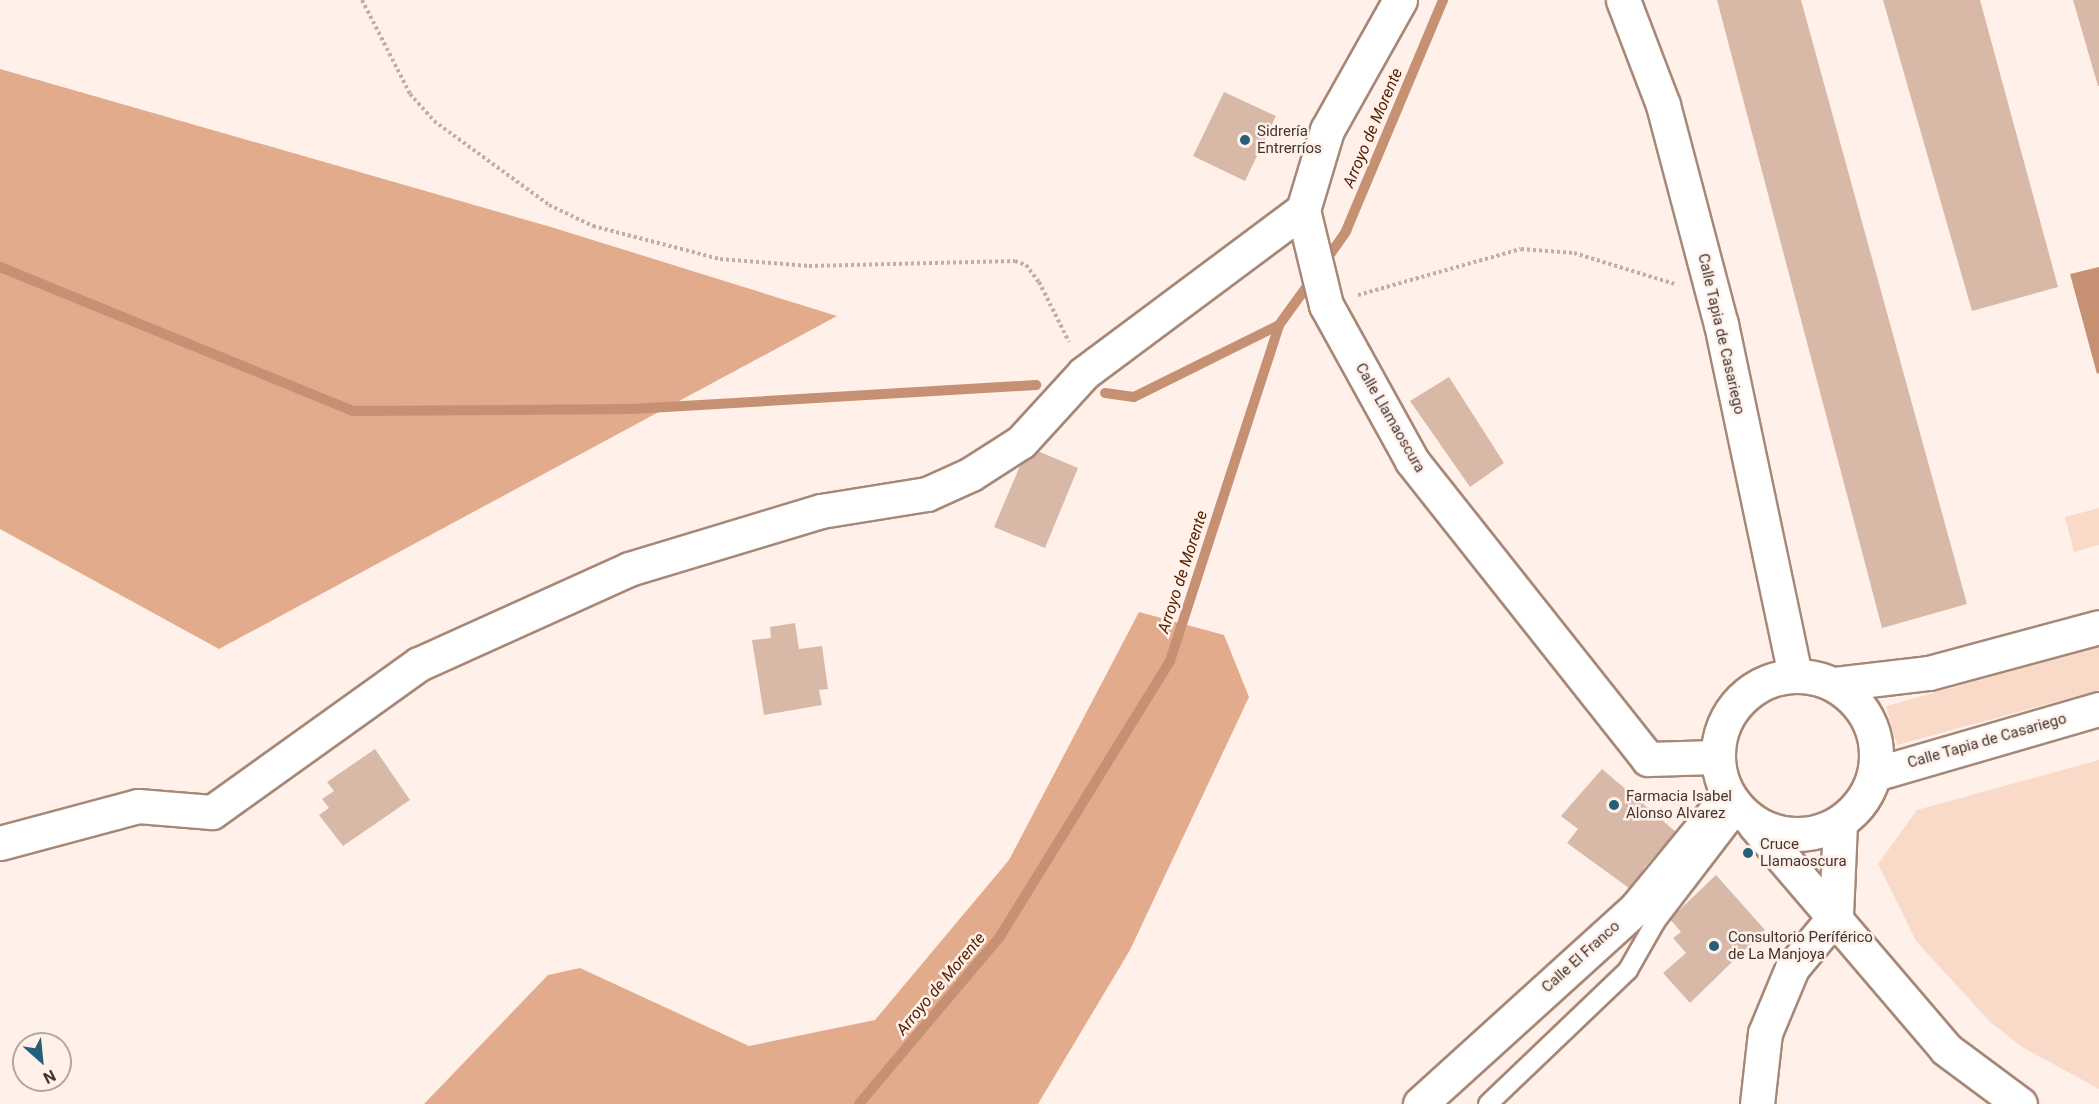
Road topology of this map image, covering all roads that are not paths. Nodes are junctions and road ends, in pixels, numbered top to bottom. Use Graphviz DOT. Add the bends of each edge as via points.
graph roads {
  1 [pos="1400,0"];
  2 [pos="1623,0"];
  3 [pos="1303,210"];
  4 [pos="2099,627"];
  5 [pos="1795,674"];
  6 [pos="1835,684"];
  7 [pos="2099,709"];
  8 [pos="1716,757"];
  9 [pos="1875,774"];
  10 [pos="1740,809"];
  11 [pos="1840,822"];
  12 [pos="0,843"];
  13 [pos="1836,915"];
  14 [pos="1420,1104"];
  15 [pos="1488,1104"];
  16 [pos="1757,1104"];
  17 [pos="2020,1104"];
  1 -- 3 [label="street, Calle Llamaoscura" via="1327,129"];
  2 -- 5 [label="street, Calle Tapia de Casariego" via="1663,105 1713,293"];
  3 -- 8 [label="street, Calle Llamaoscura" via="1325,301 1412,461 1648,759"];
  3 -- 12 [label="street" via="1084,373 1021,442 927,494 821,511 629,569 419,663 212,812 138,806"];
  4 -- 6 [label="street" via="1929,673"];
  5 -- 6 [label="street"];
  5 -- 8 [label="street" via="1764,681 1738,699 1721,726"];
  6 -- 9 [label="street" via="1867,717 1876,739"];
  7 -- 9 [label="street, Calle Tapia de Casariego"];
  8 -- 10 [label="street"];
  9 -- 11 [label="street" via="1862,801"];
  10 -- 11 [label="street" via="1779,833 1811,833"];
  10 -- 13 [label="street"];
  10 -- 14 [label="street, Calle El Franco"];
  10 -- 15 [label="lane" via="1656,921 1628,970"];
  11 -- 13 [label="street"];
  13 -- 16 [label="street" via="1792,968 1765,1033"];
  13 -- 17 [label="street" via="1946,1049"];
}
